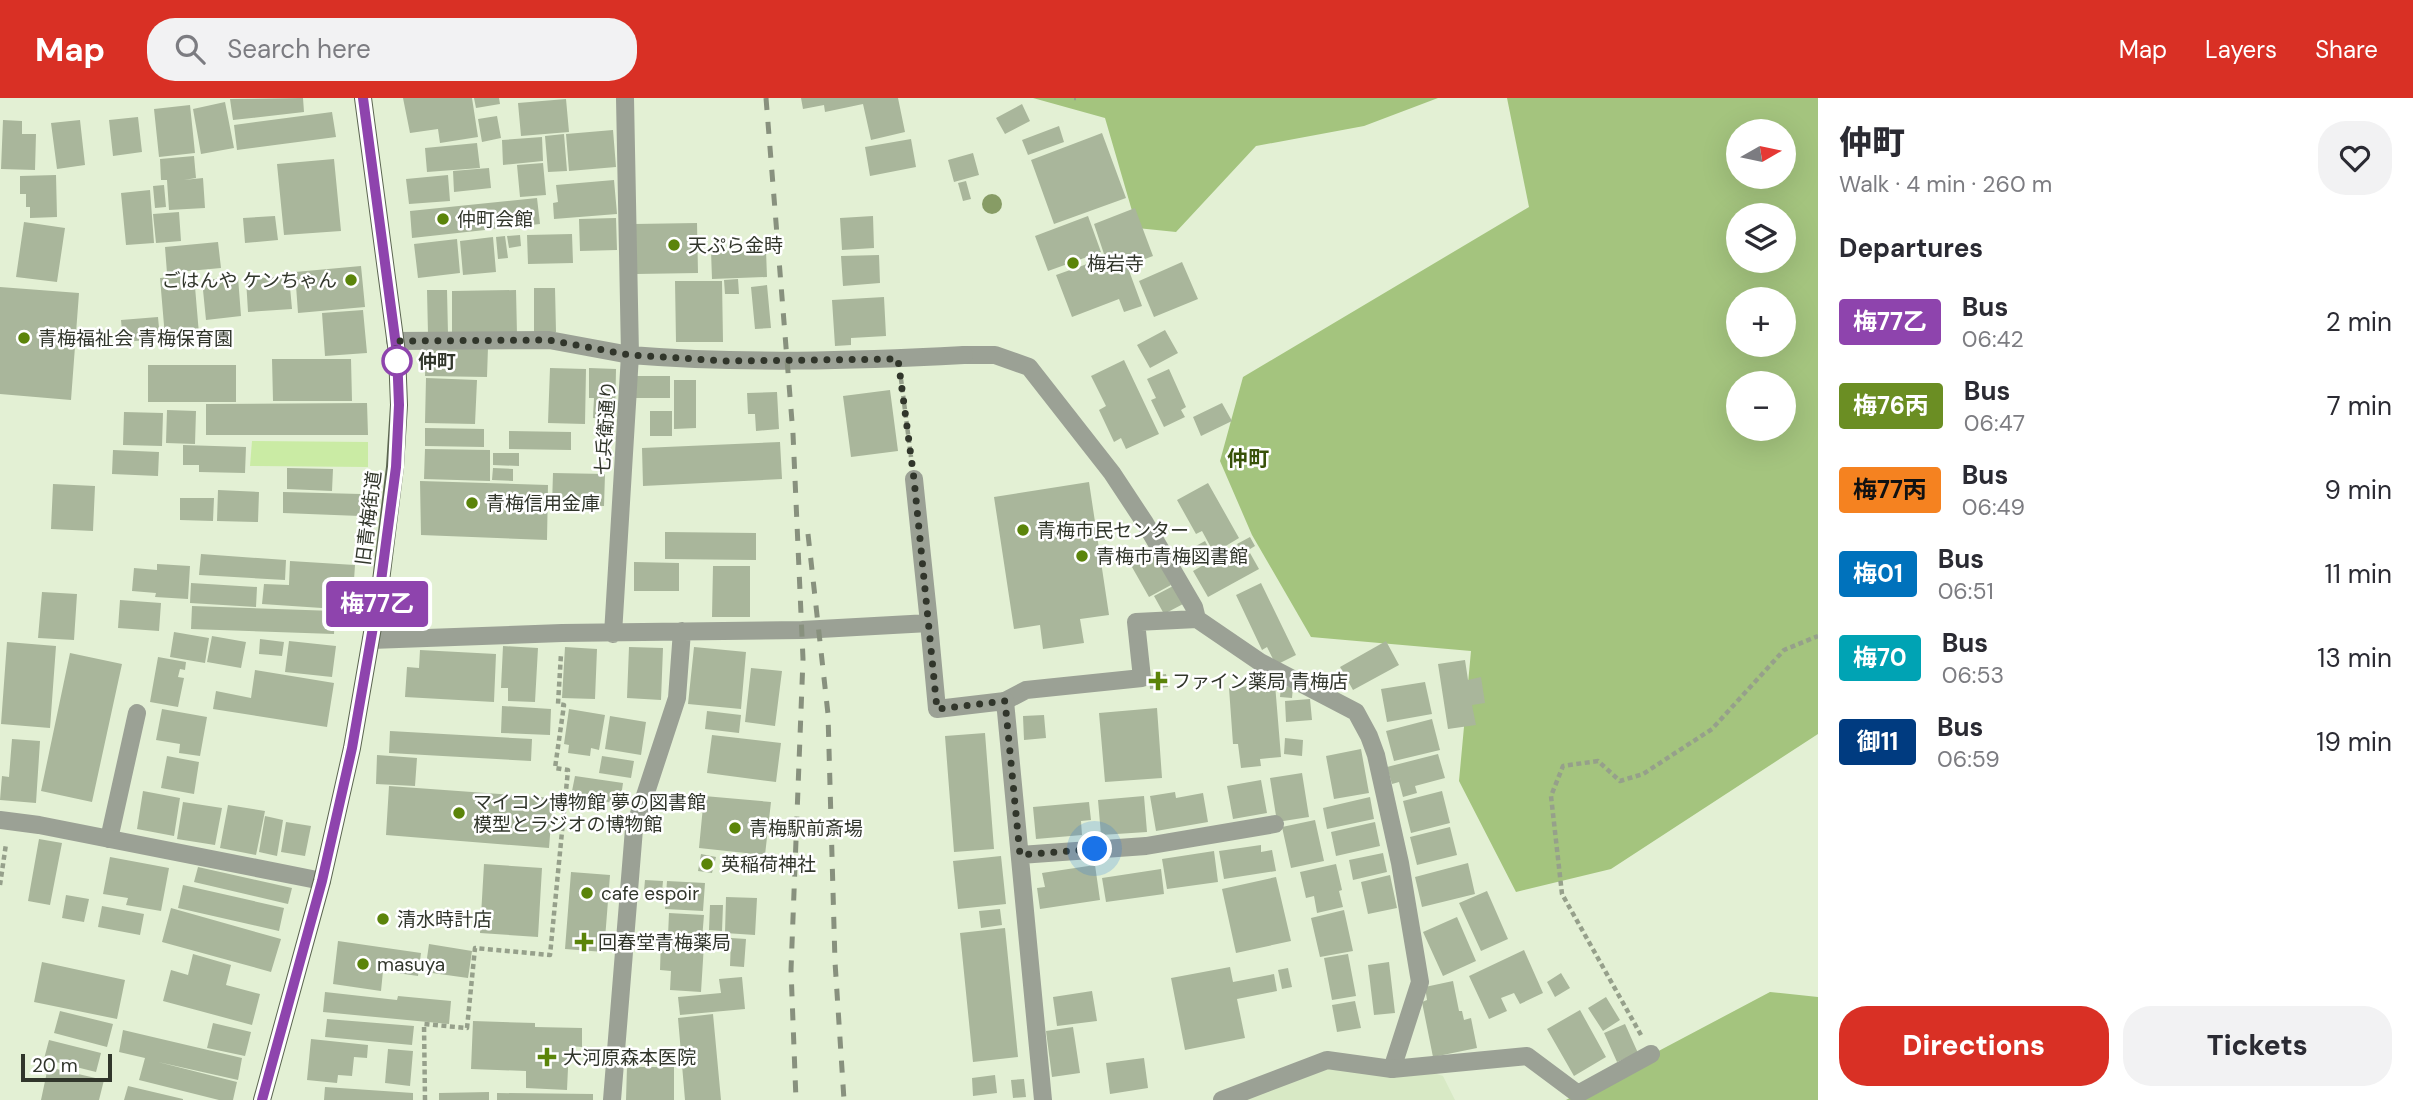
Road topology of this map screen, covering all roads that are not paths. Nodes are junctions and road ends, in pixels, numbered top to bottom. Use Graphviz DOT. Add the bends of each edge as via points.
graph roads {
  1 [pos="363,98"];
  2 [pos="625,98"];
  3 [pos="395,341"];
  4 [pos="630,355"];
  5 [pos="914,479"];
  6 [pos="1198,620"];
  7 [pos="929,623"];
  8 [pos="682,631"];
  9 [pos="613,634"];
  10 [pos="371,639"];
  11 [pos="1005,701"];
  12 [pos="136,713"];
  13 [pos="4,820"];
  14 [pos="1275,824"];
  15 [pos="108,839"];
  16 [pos="1020,855"];
  17 [pos="322,881"];
  18 [pos="1651,1054"];
  19 [pos="1392,1069"];
  20 [pos="262,1100"];
  21 [pos="612,1100"];
  22 [pos="1043,1100"];
  23 [pos="1222,1100"];
  1 -- 3 [label="main road, 旧青梅街道"];
  2 -- 4 [label="street, 七兵衛通り"];
  3 -- 4 [label="street" via="549,340"];
  3 -- 10 [label="main road, 旧青梅街道" via="396,467"];
  4 -- 6 [label="street" via="727,361 995,355 1029,367 1112,473"];
  4 -- 9 [label="street, 七兵衛通り"];
  5 -- 7 [label="street"];
  6 -- 11 [label="street" via="1136,622 1142,678 1026,690"];
  6 -- 19 [label="street" via="1260,662 1356,712 1369,736 1400,863 1420,982"];
  7 -- 8 [label="street"];
  7 -- 11 [label="street" via="937,709"];
  8 -- 9 [label="street"];
  8 -- 21 [label="street" via="677,698 634,829"];
  9 -- 10 [label="street"];
  10 -- 17 [label="main road, 旧青梅街道"];
  11 -- 16 [label="street"];
  12 -- 15 [label="street"];
  13 -- 15 [label="street"];
  14 -- 16 [label="street" via="1146,846"];
  15 -- 17 [label="street"];
  16 -- 22 [label="street"];
  17 -- 20 [label="main road, 旧青梅街道"];
  18 -- 19 [label="street" via="1578,1094 1527,1056"];
  19 -- 23 [label="street" via="1327,1060"];
}
